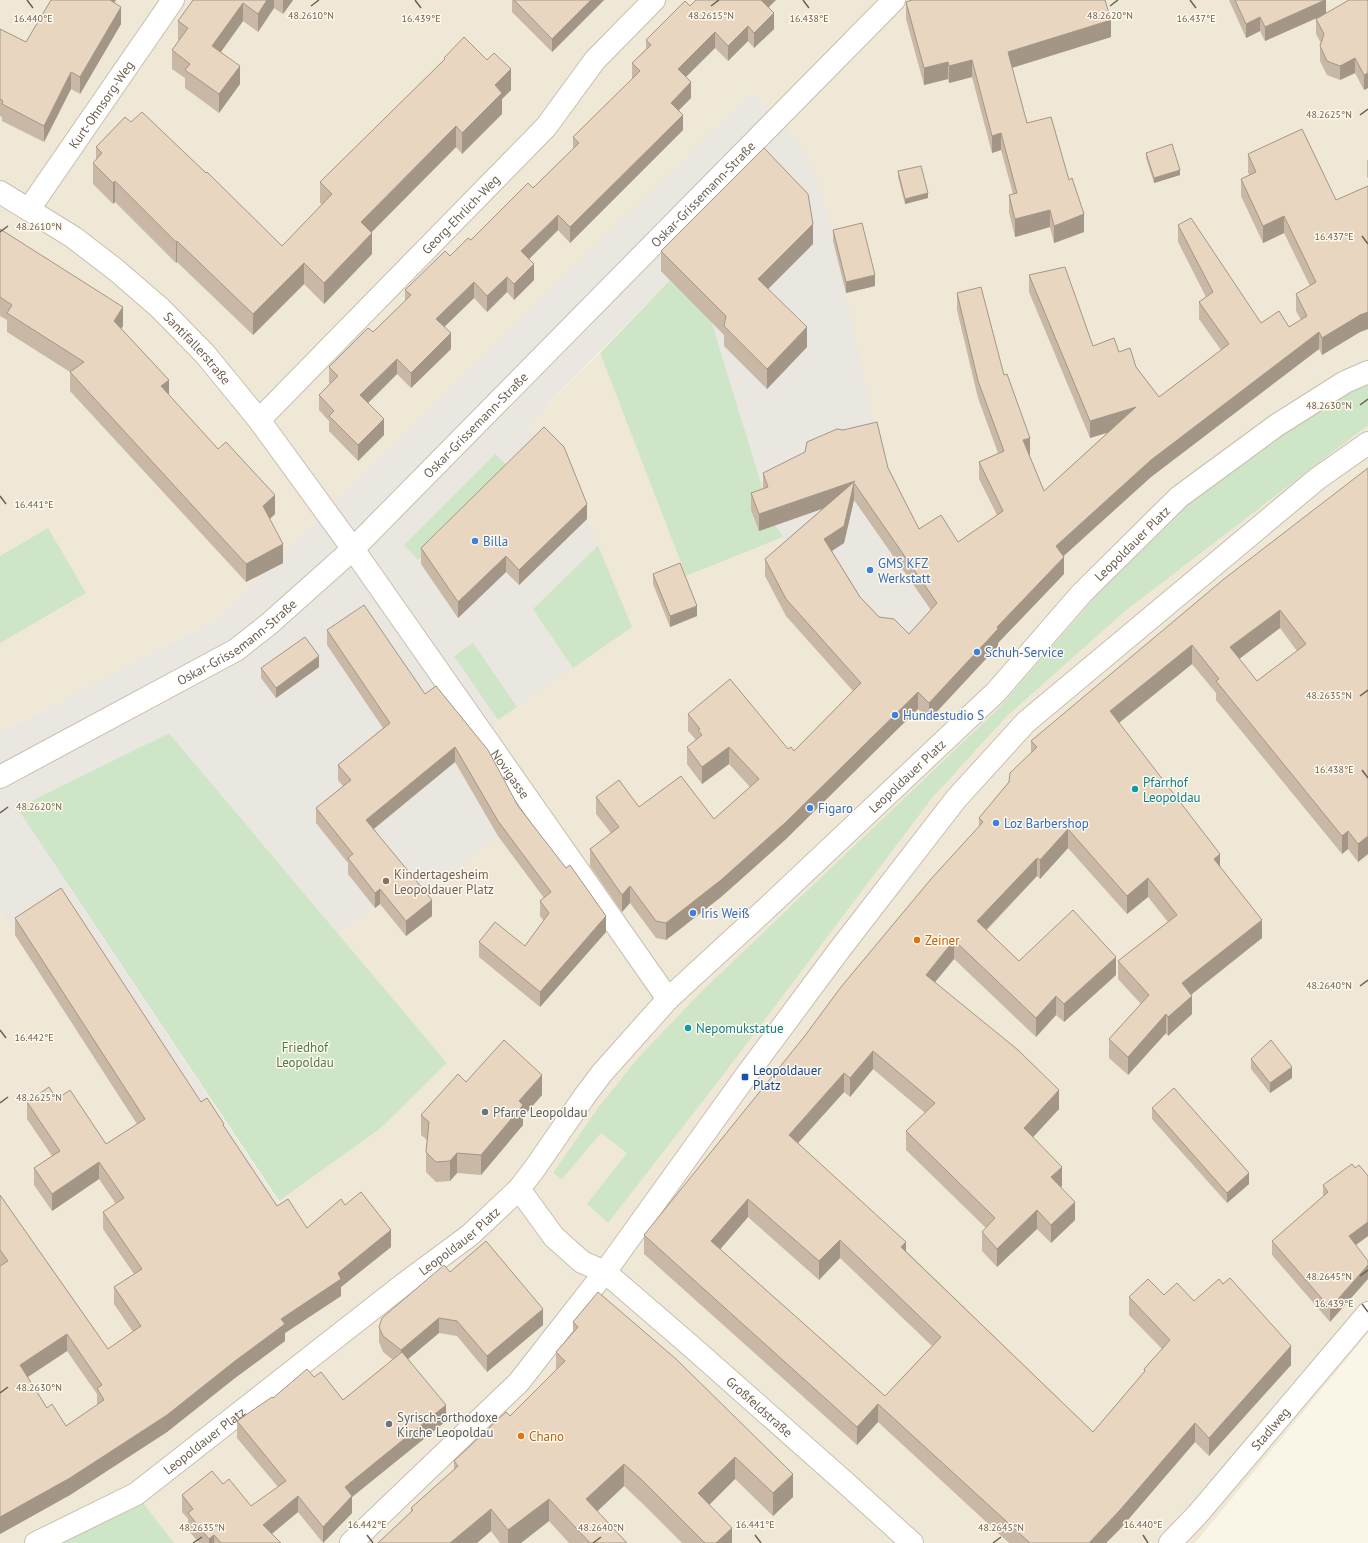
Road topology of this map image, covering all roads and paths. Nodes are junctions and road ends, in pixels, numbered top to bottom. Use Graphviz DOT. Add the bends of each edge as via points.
graph roads {
  1 [pos="173,0"];
  2 [pos="654,0"];
  3 [pos="894,0"];
  4 [pos="0,192"];
  5 [pos="29,209"];
  6 [pos="1368,372"];
  7 [pos="259,420"];
  8 [pos="1368,444"];
  9 [pos="352,549"];
  10 [pos="0,777"];
  11 [pos="668,999"];
  12 [pos="519,1190"];
  13 [pos="605,1272"];
  14 [pos="1368,1313"];
  15 [pos="36,1543"];
  16 [pos="351,1543"];
  17 [pos="912,1543"];
  18 [pos="1170,1543"];
  1 -- 5 [label="street, Kurt-Ohnsorg-Weg"];
  2 -- 7 [label="street, Georg-Ehrlich-Weg" via="595,60 546,127"];
  3 -- 9 [label="street, Oskar-Grissemann-Straße"];
  4 -- 5 [label="street, Santifallerstraße"];
  5 -- 7 [label="street, Santifallerstraße" via="73,237 160,308 205,354"];
  6 -- 11 [label="street, Leopoldauer Platz" via="1345,382 1277,425 1179,497 1082,594 996,692"];
  7 -- 9 [label="street, Santifallerstraße"];
  8 -- 13 [label="street" via="1317,479 1032,717 1011,738 956,799 840,949"];
  9 -- 10 [label="street, Oskar-Grissemann-Straße" via="269,624 236,650"];
  9 -- 11 [label="street, Novigasse"];
  11 -- 12 [label="street, Leopoldauer Platz" via="602,1073"];
  12 -- 13 [label="street, Großfeldstraße" via="554,1237 582,1262"];
  12 -- 15 [label="street, Leopoldauer Platz" via="470,1235 136,1494"];
  13 -- 16 [label="street" via="519,1382"];
  13 -- 17 [label="street, Großfeldstraße"];
  14 -- 18 [label="street, Stadlweg" via="1202,1509"];
}
